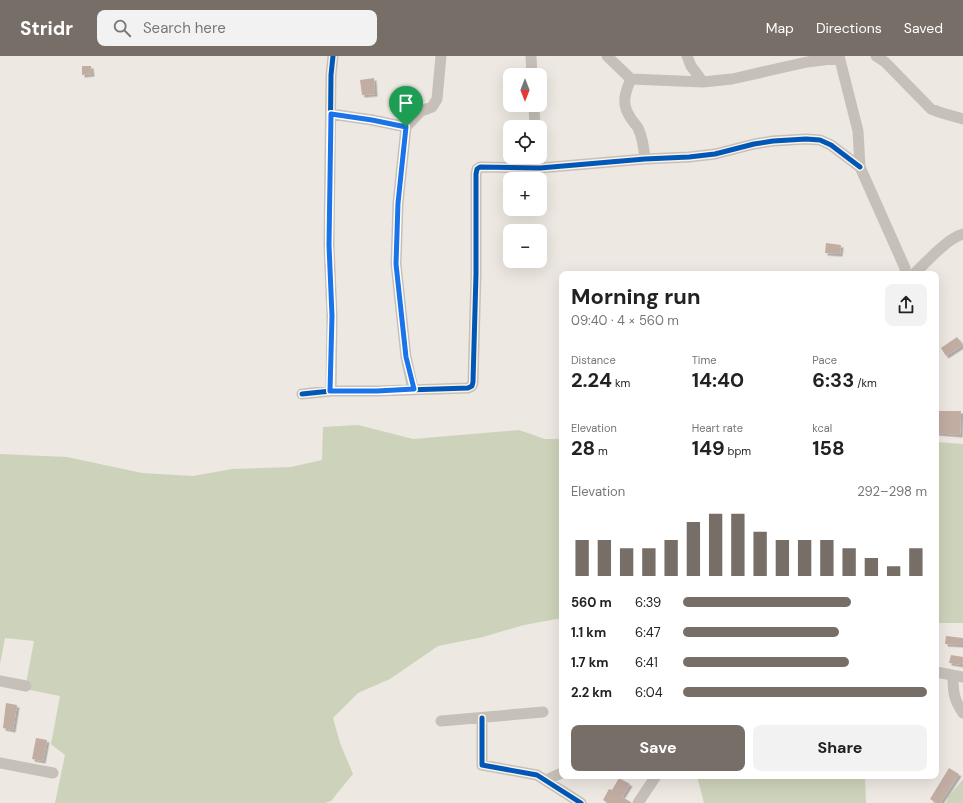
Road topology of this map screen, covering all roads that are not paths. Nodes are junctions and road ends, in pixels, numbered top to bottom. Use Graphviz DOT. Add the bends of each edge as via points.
graph roads {
  1 [pos="333,56"];
  2 [pos="441,56"];
  3 [pos="531,56"];
  4 [pos="606,56"];
  5 [pos="687,56"];
  6 [pos="876,56"];
  7 [pos="838,57"];
  8 [pos="532,68"];
  9 [pos="631,79"];
  10 [pos="703,82"];
  11 [pos="331,114"];
  12 [pos="963,119"];
  13 [pos="406,127"];
  14 [pos="645,159"];
  15 [pos="547,162"];
  16 [pos="516,164"];
  17 [pos="860,167"];
  18 [pos="963,234"];
  19 [pos="905,271"];
  20 [pos="917,271"];
  21 [pos="414,389"];
  22 [pos="330,391"];
  23 [pos="302,394"];
  24 [pos="939,673"];
  25 [pos="958,677"];
  26 [pos="0,682"];
  27 [pos="26,686"];
  28 [pos="543,712"];
  29 [pos="963,713"];
  30 [pos="482,718"];
  31 [pos="441,721"];
  32 [pos="0,763"];
  33 [pos="53,772"];
  34 [pos="559,774"];
  35 [pos="654,779"];
  36 [pos="546,780"];
  37 [pos="581,803"];
  38 [pos="638,803"];
  1 -- 11 [label="street"];
  2 -- 13 [label="street" via="437,99 432,107 421,111"];
  3 -- 8 [label="street"];
  4 -- 9 [label="street"];
  5 -- 10 [label="street"];
  6 -- 12 [label="street" via="931,109"];
  7 -- 10 [label="street" via="732,79"];
  7 -- 17 [label="street" via="858,131"];
  9 -- 10 [label="street"];
  9 -- 14 [label="street" via="625,94 625,105 638,128"];
  11 -- 13 [label="street"];
  11 -- 22 [label="street"];
  13 -- 21 [label="street" via="398,203 396,264 406,357"];
  14 -- 15 [label="street"];
  14 -- 17 [label="street" via="715,154 754,144 806,139 820,140 831,145"];
  16 -- 21 [label="street" via="480,167 476,174 474,382 468,388"];
  17 -- 19 [label="street"];
  18 -- 20 [label="street" via="956,236"];
  21 -- 22 [label="street"];
  22 -- 23 [label="street"];
  24 -- 25 [label="street"];
  25 -- 29 [label="street" via="953,689 956,702"];
  26 -- 27 [label="street"];
  28 -- 30 [label="street"];
  30 -- 31 [label="street"];
  30 -- 36 [label="street" via="482,765 537,775"];
  32 -- 33 [label="street"];
  34 -- 36 [label="street"];
  35 -- 38 [label="street"];
  36 -- 37 [label="street"];
}
